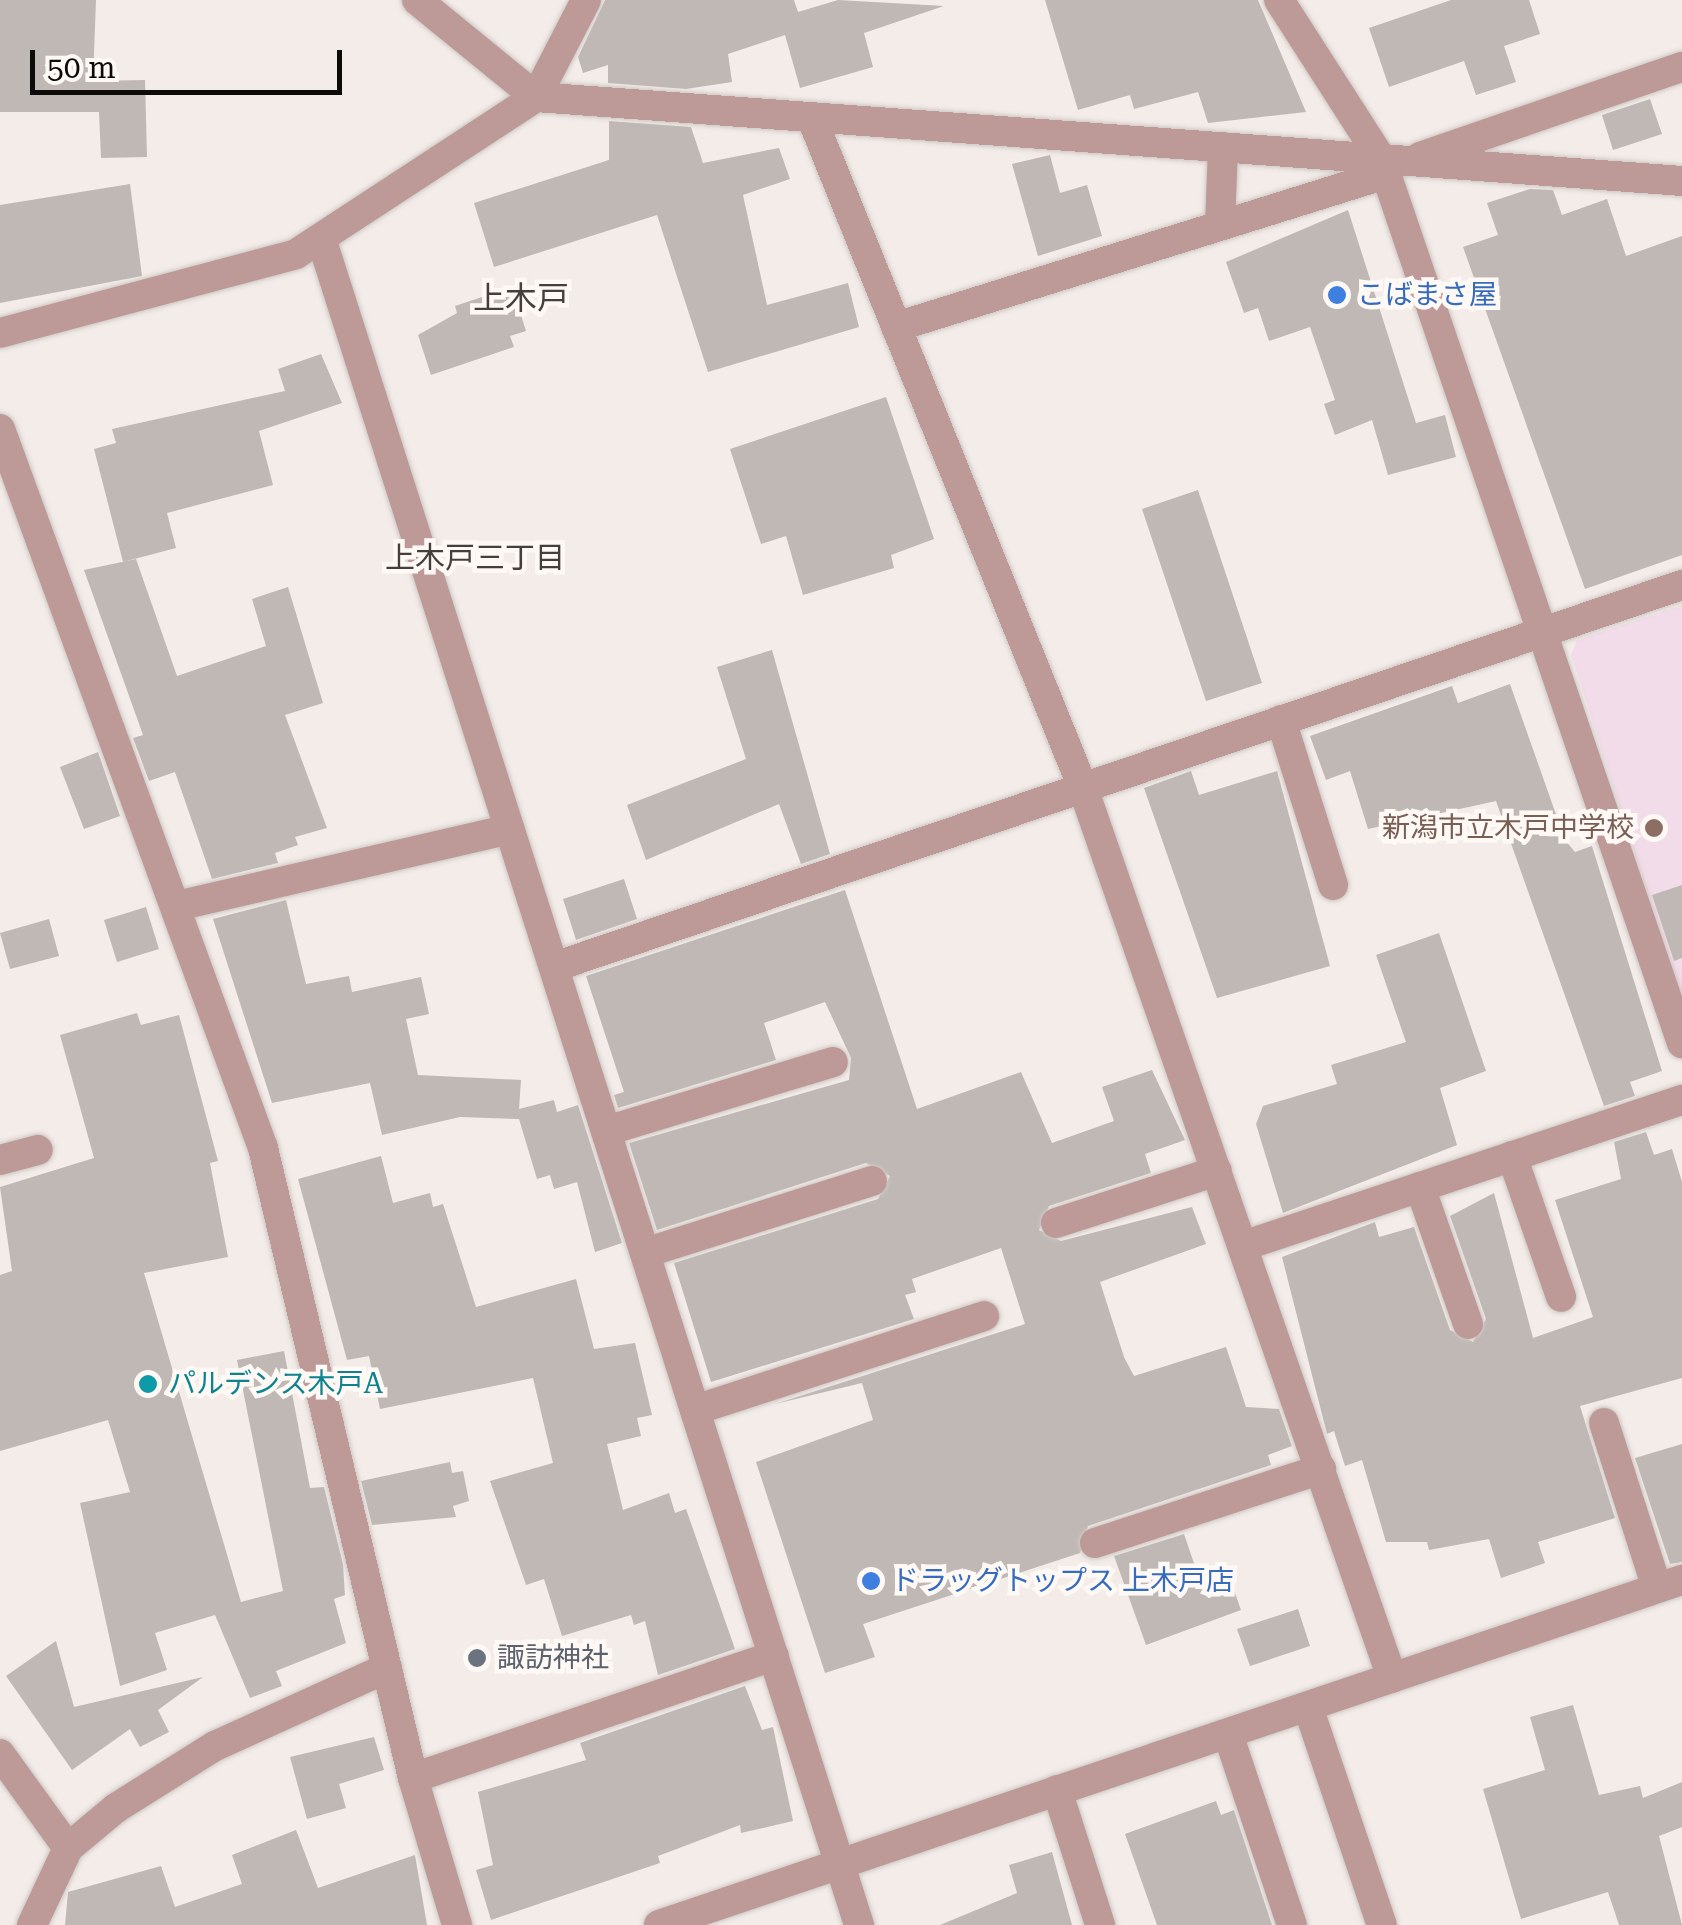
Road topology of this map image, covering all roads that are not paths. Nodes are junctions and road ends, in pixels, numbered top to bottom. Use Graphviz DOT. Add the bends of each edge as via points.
graph roads {
  1 [pos="416,0"];
  2 [pos="586,0"];
  3 [pos="1279,0"];
  4 [pos="1682,67"];
  5 [pos="536,97"];
  6 [pos="813,121"];
  7 [pos="1224,147"];
  8 [pos="1392,165"];
  9 [pos="1682,181"];
  10 [pos="1220,226"];
  11 [pos="321,238"];
  12 [pos="896,327"];
  13 [pos="0,334"];
  14 [pos="0,429"];
  15 [pos="1682,585"];
  16 [pos="1543,630"];
  17 [pos="1281,720"];
  18 [pos="1083,788"];
  19 [pos="509,828"];
  20 [pos="1332,886"];
  21 [pos="181,906"];
  22 [pos="554,967"];
  23 [pos="1682,1043"];
  24 [pos="832,1062"];
  25 [pos="1682,1100"];
  26 [pos="606,1132"];
  27 [pos="38,1150"];
  28 [pos="1512,1156"];
  29 [pos="0,1160"];
  30 [pos="1216,1171"];
  31 [pos="872,1181"];
  32 [pos="1420,1187"];
  33 [pos="1056,1223"];
  34 [pos="1243,1246"];
  35 [pos="645,1254"];
  36 [pos="1560,1297"];
  37 [pos="984,1316"];
  38 [pos="1468,1324"];
  39 [pos="695,1410"];
  40 [pos="1604,1423"];
  41 [pos="1321,1469"];
  42 [pos="1095,1543"];
  43 [pos="1669,1584"];
  44 [pos="774,1656"];
  45 [pos="388,1668"];
  46 [pos="1392,1678"];
  47 [pos="1308,1707"];
  48 [pos="1228,1734"];
  49 [pos="0,1754"];
  50 [pos="413,1778"];
  51 [pos="1057,1790"];
  52 [pos="68,1848"];
  53 [pos="838,1862"];
  54 [pos="32,1925"];
  55 [pos="457,1925"];
  56 [pos="659,1925"];
  57 [pos="859,1925"];
  58 [pos="1100,1925"];
  59 [pos="1292,1925"];
  60 [pos="1382,1925"];
  1 -- 5 [label="street"];
  2 -- 5 [label="street"];
  3 -- 8 [label="street"];
  4 -- 8 [label="street"];
  5 -- 6 [label="street"];
  5 -- 11 [label="street"];
  6 -- 7 [label="street"];
  6 -- 12 [label="street"];
  7 -- 8 [label="street"];
  7 -- 10 [label="street"];
  8 -- 9 [label="street"];
  8 -- 10 [label="street"];
  8 -- 16 [label="street"];
  10 -- 12 [label="street"];
  11 -- 13 [label="street" via="296,254"];
  11 -- 19 [label="street"];
  12 -- 18 [label="street"];
  14 -- 21 [label="street"];
  15 -- 16 [label="street"];
  16 -- 17 [label="street"];
  16 -- 23 [label="street"];
  17 -- 18 [label="street"];
  17 -- 20 [label="street"];
  18 -- 22 [label="street"];
  18 -- 30 [label="street"];
  19 -- 21 [label="street"];
  19 -- 22 [label="street"];
  21 -- 45 [label="street" via="263,1148"];
  22 -- 26 [label="street"];
  24 -- 26 [label="street"];
  25 -- 28 [label="street"];
  26 -- 35 [label="street"];
  27 -- 29 [label="street"];
  28 -- 32 [label="street"];
  28 -- 36 [label="street"];
  30 -- 33 [label="street"];
  30 -- 34 [label="street"];
  31 -- 35 [label="street"];
  32 -- 34 [label="street"];
  32 -- 38 [label="street"];
  34 -- 41 [label="street"];
  35 -- 39 [label="street"];
  37 -- 39 [label="street"];
  39 -- 44 [label="street"];
  40 -- 43 [label="street"];
  41 -- 42 [label="street"];
  41 -- 46 [label="street"];
  43 -- 46 [label="street"];
  44 -- 50 [label="street"];
  44 -- 53 [label="street"];
  45 -- 50 [label="street"];
  45 -- 52 [label="street" via="215,1746"];
  46 -- 47 [label="street"];
  47 -- 48 [label="street"];
  47 -- 60 [label="street"];
  48 -- 51 [label="street"];
  48 -- 59 [label="street"];
  49 -- 52 [label="street"];
  50 -- 55 [label="street"];
  51 -- 53 [label="street"];
  51 -- 58 [label="street"];
  52 -- 54 [label="street"];
  53 -- 56 [label="street"];
  53 -- 57 [label="street"];
}
